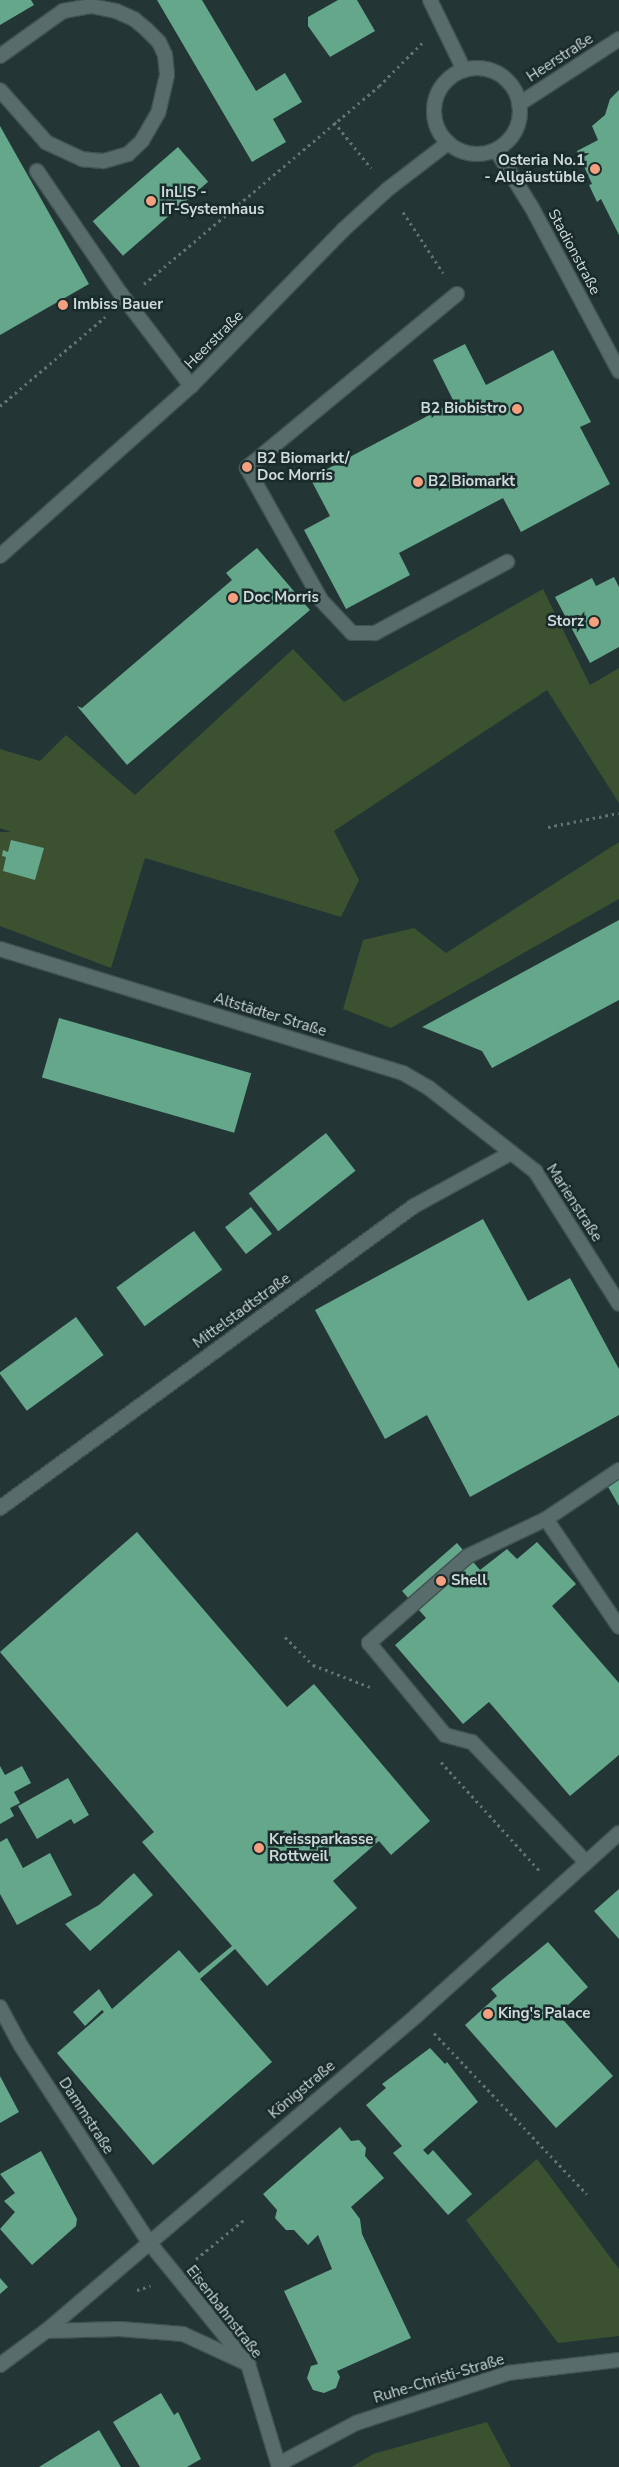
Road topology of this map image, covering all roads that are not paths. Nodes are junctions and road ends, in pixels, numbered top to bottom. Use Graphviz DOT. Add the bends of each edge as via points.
graph roads {
  1 [pos="430,0"];
  2 [pos="619,39"];
  3 [pos="0,56"];
  4 [pos="464,70"];
  5 [pos="0,90"];
  6 [pos="519,104"];
  7 [pos="448,143"];
  8 [pos="496,150"];
  9 [pos="37,171"];
  10 [pos="457,294"];
  11 [pos="619,371"];
  12 [pos="191,386"];
  13 [pos="0,556"];
  14 [pos="507,562"];
  15 [pos="0,948"];
  16 [pos="511,1153"];
  17 [pos="619,1304"];
  18 [pos="619,1470"];
  19 [pos="0,1508"];
  20 [pos="546,1520"];
  21 [pos="619,1627"];
  22 [pos="619,1833"];
  23 [pos="586,1862"];
  24 [pos="0,2007"];
  25 [pos="148,2241"];
  26 [pos="46,2331"];
  27 [pos="619,2360"];
  28 [pos="248,2364"];
  29 [pos="0,2365"];
  30 [pos="279,2466"];
  1 -- 4 [label="street"];
  2 -- 6 [label="street, Heerstraße"];
  3 -- 5 [label="street" via="63,12 91,6 116,11 134,19 147,30 162,49 166,75 158,113 142,141 128,154 103,161 82,159 46,142"];
  4 -- 6 [label="street" via="493,71 514,90"];
  4 -- 7 [label="street" via="443,84 435,102 435,122"];
  6 -- 8 [label="street" via="517,125 506,144"];
  7 -- 8 [label="street" via="471,154"];
  7 -- 12 [label="street, Heerstraße" via="388,189 343,230"];
  8 -- 11 [label="street, Stadionstraße" via="532,208"];
  9 -- 12 [label="street" via="126,300"];
  10 -- 14 [label="street" via="247,468 321,600 352,633 375,633"];
  12 -- 13 [label="street, Heerstraße"];
  15 -- 16 [label="street, Altstädter Straße" via="403,1073 429,1088"];
  16 -- 17 [label="street, Marienstraße" via="536,1171"];
  16 -- 19 [label="street, Mittelstadtstraße" via="414,1206"];
  18 -- 20 [label="street"];
  20 -- 21 [label="street"];
  20 -- 23 [label="street" via="468,1556 369,1643 445,1735 472,1742"];
  22 -- 23 [label="street, Königstraße"];
  23 -- 25 [label="street, Königstraße" via="417,2015"];
  24 -- 25 [label="street, Dammstraße" via="21,2046"];
  25 -- 26 [label="street, Königstraße"];
  25 -- 28 [label="street, Eisenbahnstraße"];
  26 -- 28 [label="street" via="120,2329 184,2334"];
  26 -- 29 [label="street, Königstraße"];
  27 -- 30 [label="street, Ruhe-Christi-Straße" via="508,2373 356,2423"];
  28 -- 30 [label="street, Eisenbahnstraße"];
}
